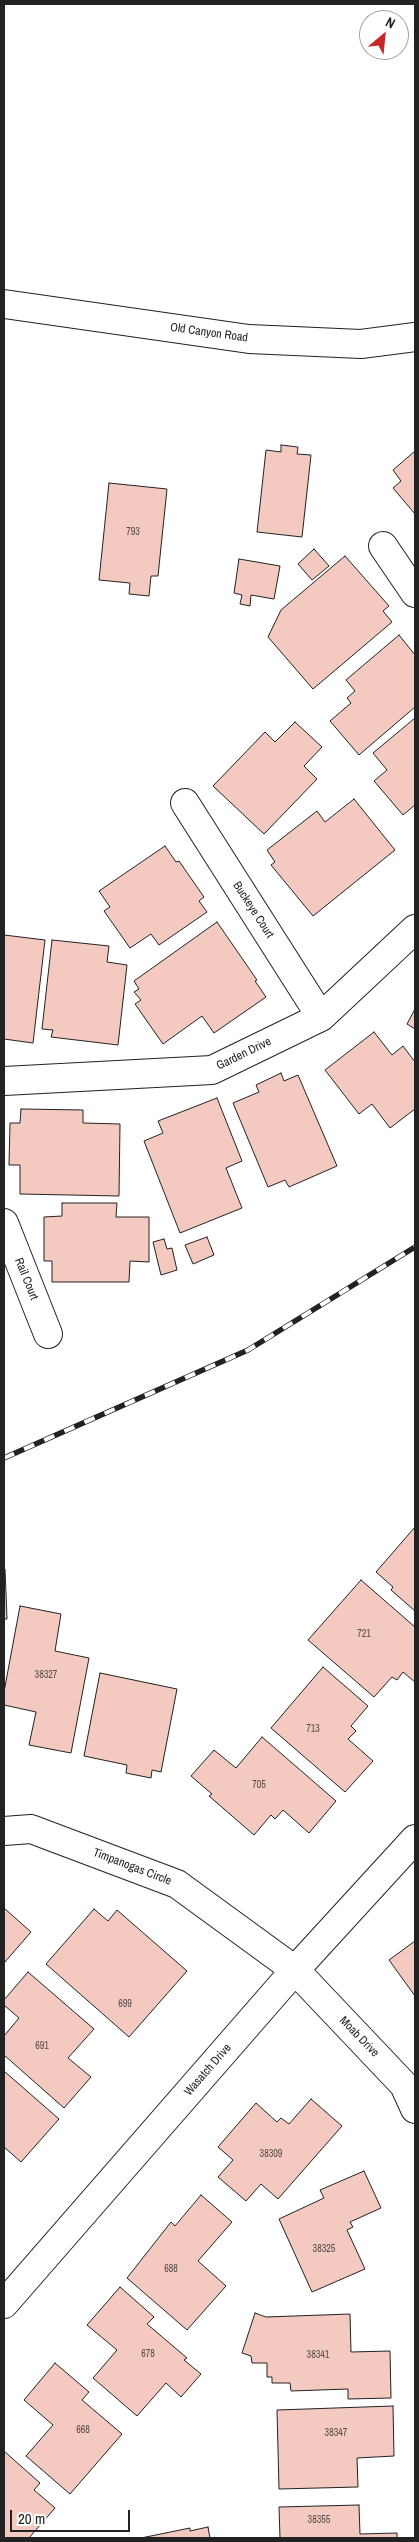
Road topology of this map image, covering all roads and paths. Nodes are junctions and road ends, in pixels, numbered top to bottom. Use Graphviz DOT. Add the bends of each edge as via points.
graph roads {
  1 [pos="4,304"];
  2 [pos="415,337"];
  3 [pos="383,546"];
  4 [pos="415,593"];
  5 [pos="185,803"];
  6 [pos="415,928"];
  7 [pos="321,1017"];
  8 [pos="4,1081"];
  9 [pos="4,1223"];
  10 [pos="48,1334"];
  11 [pos="4,1831"];
  12 [pos="415,1839"];
  13 [pos="295,1970"];
  14 [pos="415,2109"];
  15 [pos="4,2304"];
  1 -- 2 [label="street, Old Canyon Road" via="249,339 361,344"];
  3 -- 4 [label="street"];
  5 -- 7 [label="street, Buckeye Court"];
  6 -- 7 [label="street, Garden Drive"];
  7 -- 8 [label="street, Garden Drive" via="212,1070"];
  9 -- 10 [label="street, Rail Court"];
  11 -- 13 [label="street, Timpanogas Circle" via="31,1829 177,1884"];
  12 -- 13 [label="street, Wasatch Drive"];
  13 -- 14 [label="street, Moab Drive" via="404,2085"];
  13 -- 15 [label="street, Wasatch Drive"];
}
